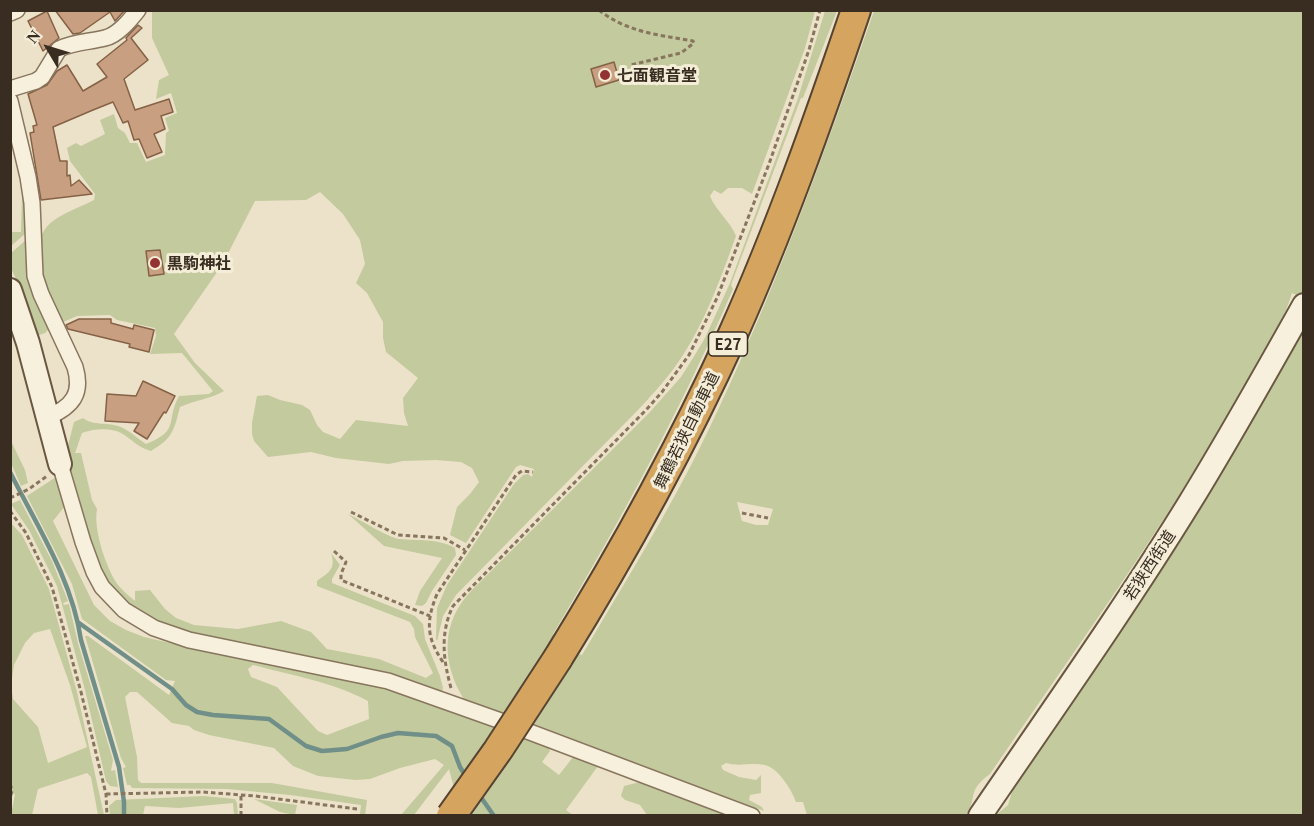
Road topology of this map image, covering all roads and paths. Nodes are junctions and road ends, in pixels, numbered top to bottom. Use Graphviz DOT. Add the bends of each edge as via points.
graph roads {
  1 [pos="17,10"];
  2 [pos="138,10"];
  3 [pos="599,10"];
  4 [pos="820,10"];
  5 [pos="856,10"];
  6 [pos="10,13"];
  7 [pos="631,65"];
  8 [pos="10,89"];
  9 [pos="10,101"];
  10 [pos="10,290"];
  11 [pos="1304,305"];
  12 [pos="48,417"];
  13 [pos="60,464"];
  14 [pos="533,472"];
  15 [pos="29,489"];
  16 [pos="11,498"];
  17 [pos="10,511"];
  18 [pos="351,512"];
  19 [pos="742,513"];
  20 [pos="768,518"];
  21 [pos="465,550"];
  22 [pos="334,551"];
  23 [pos="429,616"];
  24 [pos="444,663"];
  25 [pos="453,704"];
  26 [pos="10,784"];
  27 [pos="106,794"];
  28 [pos="241,796"];
  29 [pos="10,800"];
  30 [pos="357,809"];
  31 [pos="107,816"];
  32 [pos="241,816"];
  33 [pos="451,816"];
  34 [pos="752,816"];
  35 [pos="980,816"];
  1 -- 6 [label="street"];
  2 -- 8 [label="street" via="106,38 59,49 42,77"];
  3 -- 7 [label="path" via="640,32 694,43 681,53"];
  4 -- 24 [label="path" via="769,164 717,298 689,355 646,410 459,598 445,628"];
  5 -- 33 [label="highway, 舞鶴若狭自動車道 / E27, bridge" via="734,332 656,490 558,658"];
  9 -- 12 [label="street" via="32,202 35,276 79,380 72,403"];
  10 -- 12 [label="street"];
  11 -- 35 [label="street, 若狭西街道" via="1190,502"];
  12 -- 13 [label="street"];
  13 -- 25 [label="street" via="94,572 112,599 138,620 189,640 388,681"];
  14 -- 21 [label="path" via="516,475"];
  15 -- 16 [label="path"];
  17 -- 27 [label="path" via="26,533 52,587"];
  18 -- 21 [label="path" via="398,536 444,538"];
  19 -- 20 [label="path"];
  21 -- 23 [label="path" via="437,594"];
  22 -- 23 [label="path" via="346,562 341,580"];
  23 -- 24 [label="path" via="430,638"];
  24 -- 25 [label="path"];
  25 -- 34 [label="street"];
  26 -- 29 [label="path"];
  27 -- 28 [label="path" via="203,792"];
  27 -- 31 [label="path"];
  28 -- 30 [label="path"];
  28 -- 32 [label="path"];
}
